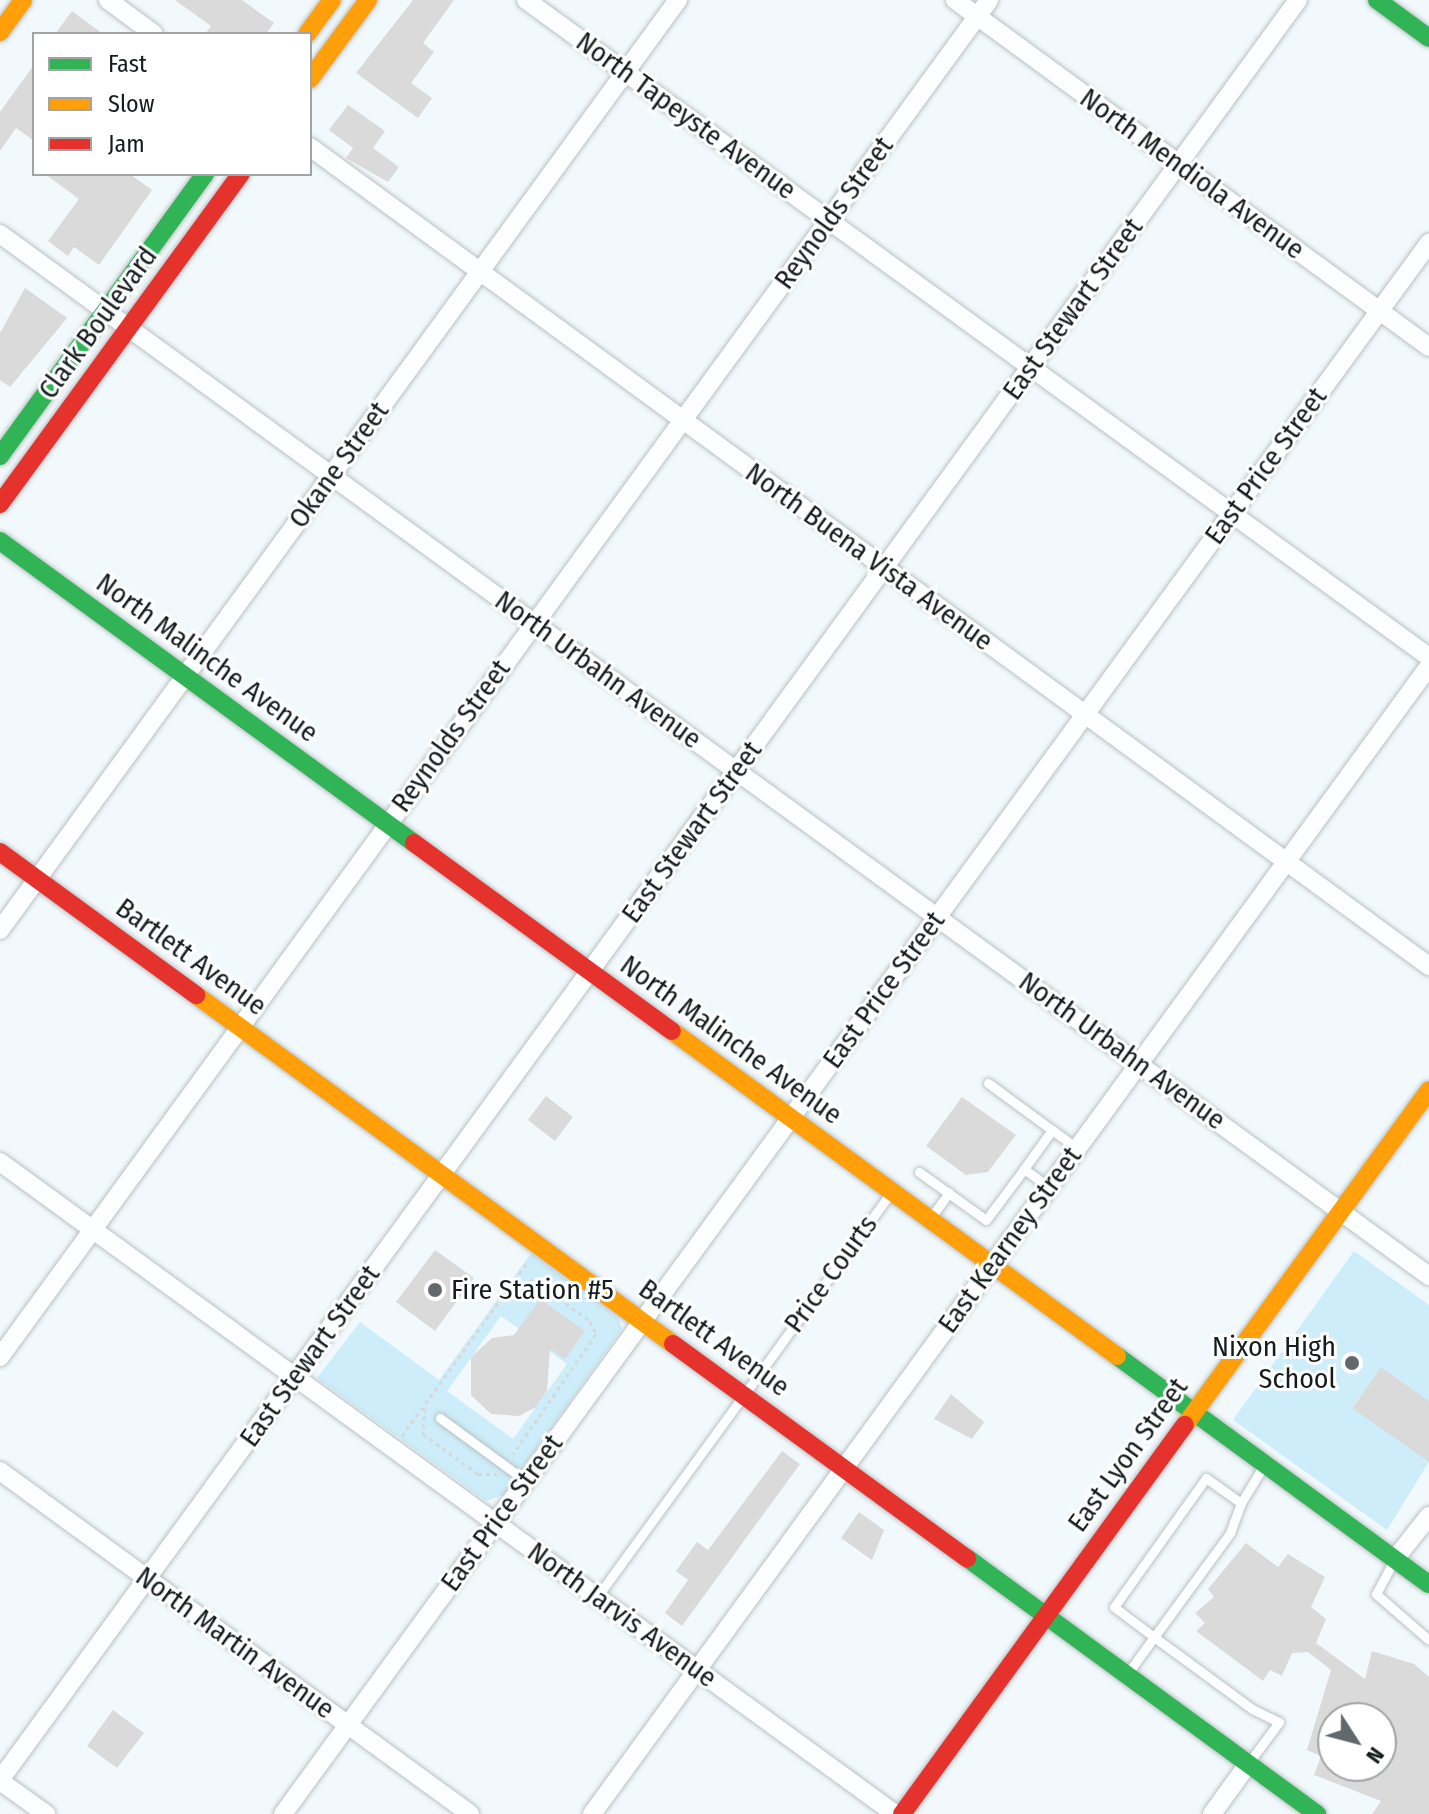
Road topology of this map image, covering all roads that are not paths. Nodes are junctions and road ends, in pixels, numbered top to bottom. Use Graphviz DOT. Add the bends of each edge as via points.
graph roads {
  1 [pos="23,0"];
  2 [pos="108,0"];
  3 [pos="332,0"];
  4 [pos="368,0"];
  5 [pos="526,0"];
  6 [pos="678,0"];
  7 [pos="955,0"];
  8 [pos="989,0"];
  9 [pos="1298,0"];
  10 [pos="1377,0"];
  11 [pos="977,16"];
  12 [pos="0,32"];
  13 [pos="151,32"];
  14 [pos="308,32"];
  15 [pos="1429,38"];
  16 [pos="625,72"];
  17 [pos="312,76"];
  18 [pos="312,148"];
  19 [pos="1179,164"];
  20 [pos="204,176"];
  21 [pos="240,176"];
  22 [pos="828,220"];
  23 [pos="0,234"];
  24 [pos="1429,243"];
  25 [pos="480,272"];
  26 [pos="106,311"];
  27 [pos="1379,311"];
  28 [pos="129,328"];
  29 [pos="1429,347"];
  30 [pos="1031,367"];
  31 [pos="682,420"];
  32 [pos="0,456"];
  33 [pos="331,476"];
  34 [pos="0,504"];
  35 [pos="1232,513"];
  36 [pos="0,541"];
  37 [pos="884,568"];
  38 [pos="534,623"];
  39 [pos="1429,657"];
  40 [pos="1429,666"];
  41 [pos="185,677"];
  42 [pos="1085,715"];
  43 [pos="737,771"];
  44 [pos="387,824"];
  45 [pos="0,852"];
  46 [pos="1287,862"];
  47 [pos="37,879"];
  48 [pos="937,917"];
  49 [pos="0,930"];
  50 [pos="1429,966"];
  51 [pos="590,972"];
  52 [pos="239,1026"];
  53 [pos="1139,1064"];
  54 [pos="988,1083"];
  55 [pos="1429,1091"];
  56 [pos="790,1119"];
  57 [pos="1052,1130"];
  58 [pos="1077,1148"];
  59 [pos="0,1162"];
  60 [pos="1024,1169"];
  61 [pos="919,1172"];
  62 [pos="442,1175"];
  63 [pos="1049,1187"];
  64 [pos="891,1192"];
  65 [pos="949,1193"];
  66 [pos="1341,1211"];
  67 [pos="929,1220"];
  68 [pos="92,1229"];
  69 [pos="992,1266"];
  70 [pos="1429,1276"];
  71 [pos="643,1321"];
  72 [pos="0,1357"];
  73 [pos="295,1377"];
  74 [pos="744,1395"];
  75 [pos="1194,1413"];
  76 [pos="440,1418"];
  77 [pos="1264,1464"];
  78 [pos="844,1468"];
  79 [pos="0,1471"];
  80 [pos="526,1481"];
  81 [pos="1241,1503"];
  82 [pos="495,1523"];
  83 [pos="1427,1524"];
  84 [pos="1395,1559"];
  85 [pos="147,1579"];
  86 [pos="1429,1584"];
  87 [pos="597,1597"];
  88 [pos="1047,1615"];
  89 [pos="1154,1637"];
  90 [pos="1429,1640"];
  91 [pos="697,1670"];
  92 [pos="1127,1674"];
  93 [pos="348,1725"];
  94 [pos="1248,1764"];
  95 [pos="0,1781"];
  96 [pos="46,1814"];
  97 [pos="283,1814"];
  98 [pos="470,1814"];
  99 [pos="592,1814"];
  100 [pos="895,1814"];
  101 [pos="902,1814"];
  102 [pos="1212,1814"];
  103 [pos="1317,1814"];
  1 -- 12 [label="main road"];
  2 -- 13 [label="street"];
  3 -- 14 [label="main road"];
  4 -- 17 [label="main road"];
  5 -- 16 [label="street, North Tapeyste Avenue"];
  6 -- 16 [label="street, Okane Street"];
  7 -- 11 [label="street, North Mendiola Avenue"];
  8 -- 11 [label="street, Reynolds Street"];
  9 -- 19 [label="street, East Stewart Street"];
  10 -- 15 [label="main road"];
  11 -- 19 [label="street, North Mendiola Avenue"];
  11 -- 22 [label="street, Reynolds Street"];
  16 -- 22 [label="street, North Tapeyste Avenue"];
  16 -- 25 [label="street, Okane Street"];
  18 -- 25 [label="street, North Buena Vista Avenue"];
  19 -- 27 [label="street, North Mendiola Avenue"];
  19 -- 30 [label="street, East Stewart Street"];
  20 -- 26 [label="main road, Clark Boulevard"];
  21 -- 28 [label="main road, Clark Boulevard"];
  22 -- 30 [label="street, North Tapeyste Avenue"];
  22 -- 31 [label="street, Reynolds Street"];
  23 -- 26 [label="street, North Urbahn Avenue"];
  24 -- 27 [label="street, East Price Street"];
  25 -- 31 [label="street, North Buena Vista Avenue"];
  25 -- 33 [label="street, Okane Street"];
  26 -- 28 [label="street, North Urbahn Avenue"];
  26 -- 32 [label="main road, Clark Boulevard"];
  27 -- 29 [label="street, North Mendiola Avenue"];
  27 -- 35 [label="street, East Price Street"];
  28 -- 33 [label="street, North Urbahn Avenue"];
  28 -- 34 [label="main road, Clark Boulevard"];
  30 -- 35 [label="street, North Tapeyste Avenue"];
  30 -- 37 [label="street, East Stewart Street"];
  31 -- 37 [label="street, North Buena Vista Avenue"];
  31 -- 38 [label="street, Reynolds Street"];
  33 -- 38 [label="street, North Urbahn Avenue"];
  33 -- 41 [label="street, Okane Street"];
  35 -- 39 [label="street, North Tapeyste Avenue"];
  35 -- 42 [label="street, East Price Street"];
  36 -- 41 [label="main road, North Malinche Avenue"];
  37 -- 42 [label="street, North Buena Vista Avenue"];
  37 -- 43 [label="street, East Stewart Street"];
  38 -- 43 [label="street, North Urbahn Avenue"];
  38 -- 44 [label="street, Reynolds Street"];
  40 -- 46 [label="street, East Kearney Street"];
  41 -- 44 [label="main road, North Malinche Avenue"];
  41 -- 47 [label="street, Okane Street"];
  42 -- 46 [label="street, North Buena Vista Avenue"];
  42 -- 48 [label="street, East Price Street"];
  43 -- 48 [label="street, North Urbahn Avenue"];
  43 -- 51 [label="street, East Stewart Street"];
  44 -- 51 [label="main road, North Malinche Avenue"];
  44 -- 52 [label="street, Reynolds Street"];
  45 -- 47 [label="main road, Bartlett Avenue"];
  46 -- 50 [label="street, North Buena Vista Avenue"];
  46 -- 53 [label="street, East Kearney Street"];
  47 -- 49 [label="street, Okane Street"];
  47 -- 52 [label="main road, Bartlett Avenue"];
  48 -- 53 [label="street, North Urbahn Avenue"];
  48 -- 56 [label="street, East Price Street"];
  51 -- 56 [label="main road, North Malinche Avenue"];
  51 -- 62 [label="street, East Stewart Street"];
  52 -- 62 [label="main road, Bartlett Avenue"];
  52 -- 68 [label="street, Reynolds Street"];
  53 -- 58 [label="street, East Kearney Street"];
  53 -- 66 [label="street, North Urbahn Avenue"];
  54 -- 57 [label="lane"];
  55 -- 66 [label="main road, East Lyon Street"];
  56 -- 64 [label="main road, North Malinche Avenue"];
  56 -- 71 [label="street, East Price Street"];
  57 -- 58 [label="lane"];
  57 -- 60 [label="lane"];
  58 -- 63 [label="street, East Kearney Street"];
  59 -- 68 [label="street, North Jarvis Avenue"];
  60 -- 63 [label="lane"];
  60 -- 65 [label="lane" via="986,1220"];
  61 -- 65 [label="lane"];
  62 -- 71 [label="main road, Bartlett Avenue"];
  62 -- 73 [label="street, East Stewart Street"];
  63 -- 69 [label="street, East Kearney Street"];
  64 -- 67 [label="main road, North Malinche Avenue"];
  64 -- 74 [label="lane, Price Courts"];
  65 -- 67 [label="lane"];
  66 -- 70 [label="street, North Urbahn Avenue"];
  66 -- 75 [label="main road, East Lyon Street"];
  67 -- 69 [label="main road, North Malinche Avenue"];
  68 -- 72 [label="street, Reynolds Street"];
  68 -- 73 [label="street, North Jarvis Avenue"];
  69 -- 75 [label="main road, North Malinche Avenue"];
  69 -- 78 [label="street, East Kearney Street"];
  71 -- 74 [label="main road, Bartlett Avenue"];
  71 -- 80 [label="street, East Price Street"];
  73 -- 82 [label="street, North Jarvis Avenue"];
  73 -- 85 [label="street, East Stewart Street"];
  74 -- 78 [label="main road, Bartlett Avenue"];
  74 -- 87 [label="lane, Price Courts"];
  75 -- 77 [label="main road, North Malinche Avenue"];
  75 -- 88 [label="main road, East Lyon Street"];
  76 -- 80 [label="lane"];
  77 -- 81 [label="lane"];
  77 -- 84 [label="main road, North Malinche Avenue"];
  78 -- 88 [label="main road, Bartlett Avenue"];
  78 -- 91 [label="street, East Kearney Street"];
  79 -- 85 [label="street, North Martin Avenue"];
  80 -- 82 [label="street, East Price Street"];
  81 -- 89 [label="lane" via="1230,1533"];
  81 -- 89 [label="lane" via="1206,1478 1114,1607"];
  82 -- 87 [label="street, North Jarvis Avenue"];
  82 -- 93 [label="street, East Price Street"];
  83 -- 84 [label="street"];
  84 -- 86 [label="main road, North Malinche Avenue"];
  84 -- 90 [label="lane" via="1376,1594"];
  85 -- 93 [label="street, North Martin Avenue"];
  85 -- 95 [label="street, East Stewart Street"];
  87 -- 91 [label="street, North Jarvis Avenue"];
  88 -- 92 [label="main road, Bartlett Avenue"];
  88 -- 101 [label="main road, East Lyon Street"];
  89 -- 92 [label="lane"];
  89 -- 94 [label="lane" via="1279,1722"];
  91 -- 99 [label="street, East Kearney Street"];
  91 -- 100 [label="street, North Jarvis Avenue"];
  92 -- 94 [label="main road, Bartlett Avenue"];
  93 -- 97 [label="street, East Price Street"];
  93 -- 98 [label="street, North Martin Avenue"];
  94 -- 102 [label="street"];
  94 -- 103 [label="main road, Bartlett Avenue"];
  95 -- 96 [label="street"];
}
